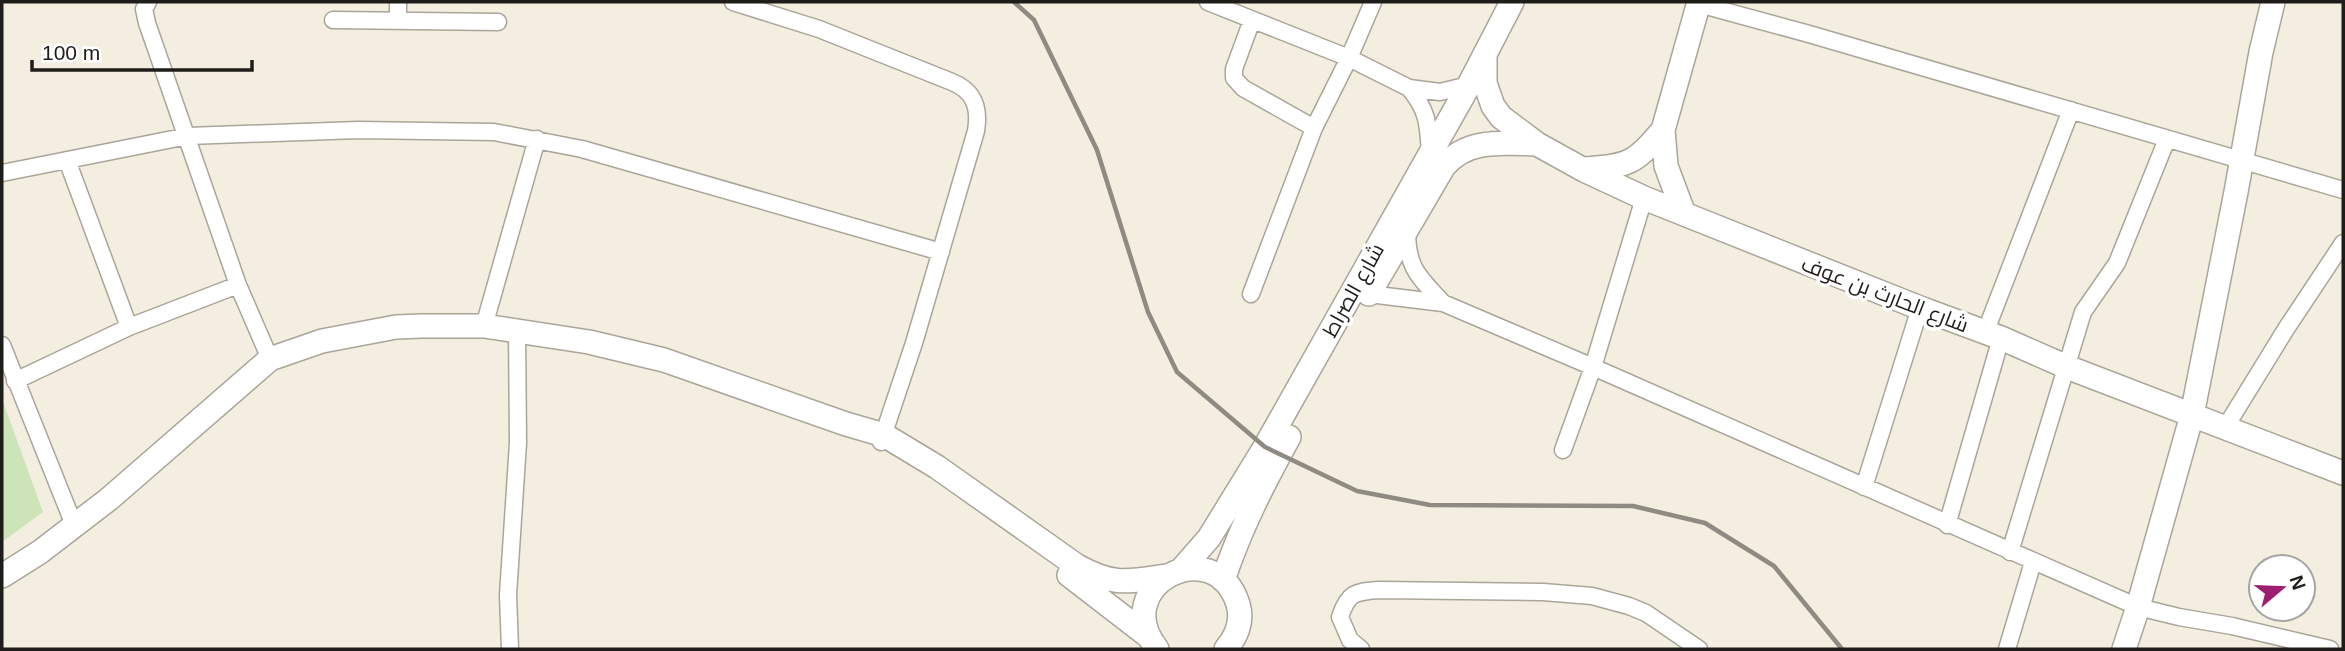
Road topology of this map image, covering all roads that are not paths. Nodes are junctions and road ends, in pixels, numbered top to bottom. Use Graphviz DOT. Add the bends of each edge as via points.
graph roads {
  1 [pos="148,2"];
  2 [pos="398,2"];
  3 [pos="733,2"];
  4 [pos="1208,2"];
  5 [pos="1373,2"];
  6 [pos="1512,2"];
  7 [pos="2273,2"];
  8 [pos="1699,3"];
  9 [pos="333,20"];
  10 [pos="1252,20"];
  11 [pos="398,21"];
  12 [pos="498,22"];
  13 [pos="1485,54"];
  14 [pos="1349,58"];
  15 [pos="1469,86"];
  16 [pos="1409,88"];
  17 [pos="2071,110"];
  18 [pos="1314,128"];
  19 [pos="1663,130"];
  20 [pos="188,136"];
  21 [pos="537,139"];
  22 [pos="2167,139"];
  23 [pos="1537,144"];
  24 [pos="1430,155"];
  25 [pos="67,160"];
  26 [pos="2241,160"];
  27 [pos="1584,170"];
  28 [pos="2,173"];
  29 [pos="2343,190"];
  30 [pos="1644,198"];
  31 [pos="1684,214"];
  32 [pos="1407,230"];
  33 [pos="2343,243"];
  34 [pos="941,252"];
  35 [pos="239,285"];
  36 [pos="1251,294"];
  37 [pos="1369,294"];
  38 [pos="1443,303"];
  39 [pos="1920,308"];
  40 [pos="484,326"];
  41 [pos="130,327"];
  42 [pos="517,330"];
  43 [pos="1993,335"];
  44 [pos="2,345"];
  45 [pos="270,359"];
  46 [pos="1593,367"];
  47 [pos="2067,367"];
  48 [pos="15,381"];
  49 [pos="2192,415"];
  50 [pos="2225,428"];
  51 [pos="882,440"];
  52 [pos="1563,450"];
  53 [pos="2343,473"];
  54 [pos="1864,487"];
  55 [pos="1947,524"];
  56 [pos="74,525"];
  57 [pos="2010,552"];
  58 [pos="2033,562"];
  59 [pos="1173,573"];
  60 [pos="2,576"];
  61 [pos="1223,580"];
  62 [pos="2138,607"];
  63 [pos="1239,625"];
  64 [pos="1154,646"];
  65 [pos="510,649"];
  66 [pos="1227,649"];
  67 [pos="1250,649"];
  68 [pos="1361,649"];
  69 [pos="1699,649"];
  70 [pos="2007,649"];
  71 [pos="2124,649"];
  72 [pos="2330,649"];
  1 -- 20 [label="street" via="144,9 147,23"];
  2 -- 11 [label="street"];
  3 -- 34 [label="street" via="819,29 965,88 971,95 978,118 976,131"];
  4 -- 10 [label="street"];
  5 -- 14 [label="street"];
  6 -- 13 [label="street, شارع الصراط"];
  7 -- 26 [label="street"];
  8 -- 17 [label="street"];
  8 -- 19 [label="street"];
  9 -- 11 [label="street"];
  10 -- 14 [label="street"];
  10 -- 18 [label="street" via="1234,78 1242,88"];
  11 -- 12 [label="street"];
  13 -- 15 [label="street, شارع الصراط"];
  13 -- 23 [label="street, شارع الحارث بن عوف" via="1485,83 1493,106"];
  14 -- 16 [label="street"];
  14 -- 18 [label="street"];
  15 -- 16 [label="street" via="1440,92"];
  15 -- 24 [label="street, شارع الصراط"];
  16 -- 24 [label="street" via="1425,110"];
  17 -- 22 [label="street"];
  17 -- 43 [label="street"];
  18 -- 36 [label="street"];
  19 -- 27 [label="street" via="1631,162"];
  19 -- 31 [label="street" via="1665,166"];
  20 -- 21 [label="street" via="358,130 494,132"];
  20 -- 25 [label="street"];
  20 -- 35 [label="street"];
  21 -- 34 [label="street"];
  21 -- 40 [label="street"];
  22 -- 26 [label="street"];
  22 -- 47 [label="street" via="2117,263 2083,312"];
  23 -- 27 [label="street, شارع الحارث بن عوف"];
  23 -- 32 [label="street, شارع الصراط" via="1476,145 1453,156"];
  24 -- 59 [label="street, شارع الصراط" via="1265,447 1209,538"];
  25 -- 28 [label="street"];
  25 -- 41 [label="street"];
  26 -- 29 [label="street"];
  26 -- 49 [label="street"];
  27 -- 30 [label="street, شارع الحارث بن عوف"];
  30 -- 31 [label="street, شارع الحارث بن عوف"];
  30 -- 46 [label="street"];
  31 -- 39 [label="street, شارع الحارث بن عوف"];
  32 -- 37 [label="street, شارع الصراط"];
  32 -- 38 [label="street" via="1410,263"];
  33 -- 50 [label="street"];
  34 -- 51 [label="street"];
  35 -- 41 [label="street"];
  35 -- 45 [label="street"];
  37 -- 38 [label="street"];
  37 -- 61 [label="street, شارع الصراط" via="1255,497"];
  38 -- 46 [label="street"];
  39 -- 43 [label="street, شارع الحارث بن عوف"];
  39 -- 54 [label="street"];
  40 -- 42 [label="street"];
  40 -- 45 [label="street" via="396,327 322,341"];
  41 -- 48 [label="street"];
  42 -- 51 [label="street" via="589,341 664,360"];
  42 -- 65 [label="street"];
  43 -- 47 [label="street, شارع الحارث بن عوف"];
  43 -- 55 [label="street"];
  44 -- 48 [label="street"];
  45 -- 56 [label="street"];
  46 -- 52 [label="street"];
  46 -- 54 [label="street"];
  47 -- 49 [label="street, شارع الحارث بن عوف"];
  47 -- 57 [label="street"];
  48 -- 56 [label="street"];
  49 -- 50 [label="street, شارع الحارث بن عوف"];
  49 -- 62 [label="street"];
  50 -- 53 [label="street, شارع الحارث بن عوف"];
  51 -- 59 [label="street" via="937,467 1099,578 1126,582"];
  51 -- 64 [label="street" via="1035,551"];
  54 -- 55 [label="street"];
  55 -- 57 [label="street"];
  56 -- 60 [label="street"];
  57 -- 58 [label="street"];
  58 -- 62 [label="street"];
  58 -- 70 [label="street"];
  59 -- 61 [label="street" via="1203,570"];
  59 -- 64 [label="street, شارع الصراط" via="1153,587 1146,603 1144,619"];
  61 -- 63 [label="street" via="1234,593"];
  62 -- 71 [label="street"];
  62 -- 72 [label="street"];
  63 -- 66 [label="street"];
  63 -- 67 [label="street"];
  68 -- 69 [label="street" via="1350,640 1340,617 1351,595 1378,590 1592,596 1646,613"];
}
